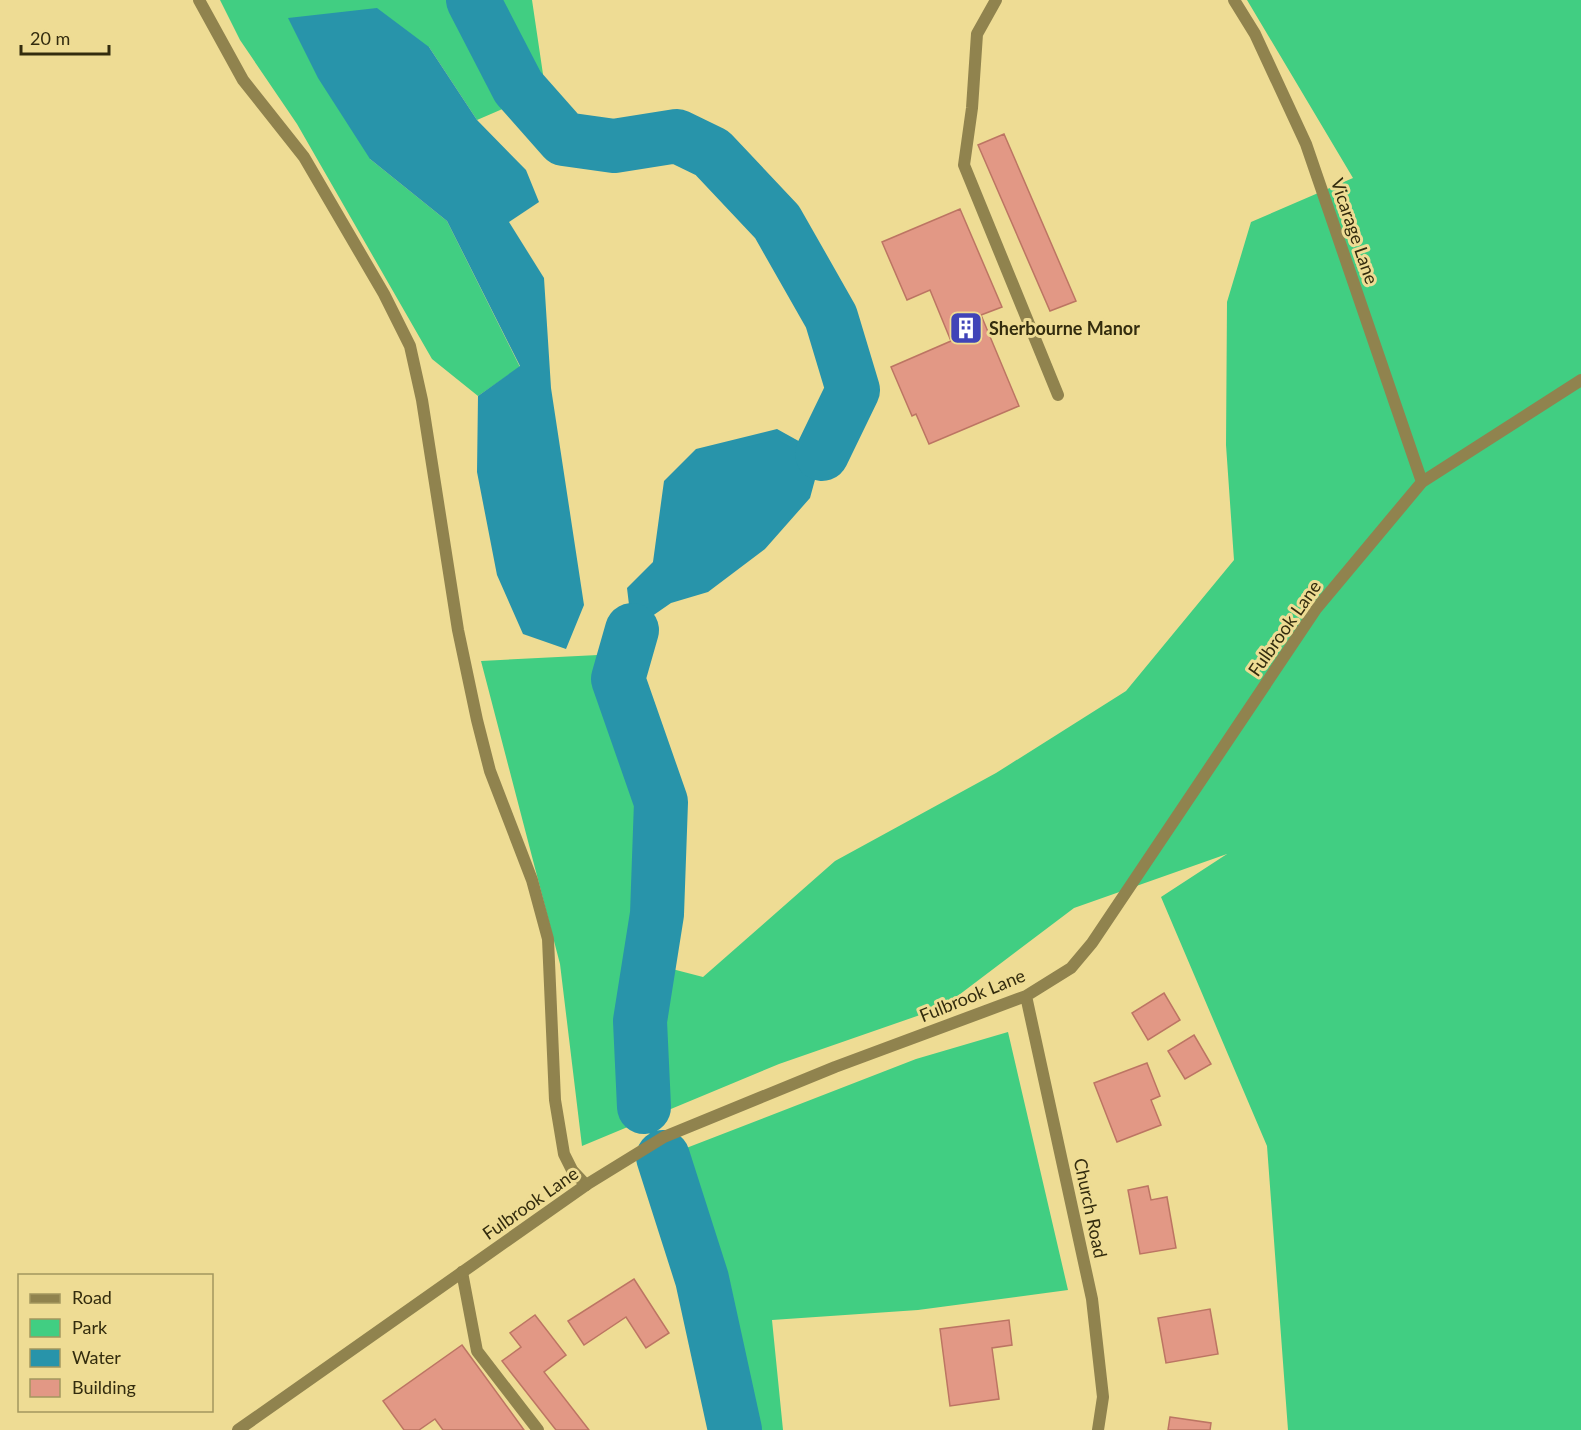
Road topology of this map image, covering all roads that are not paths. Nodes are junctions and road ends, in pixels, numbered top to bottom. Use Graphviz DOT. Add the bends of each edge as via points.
graph roads {
  1 [pos="199,0"];
  2 [pos="996,0"];
  3 [pos="1234,0"];
  4 [pos="1581,381"];
  5 [pos="1058,395"];
  6 [pos="1422,482"];
  7 [pos="1026,996"];
  8 [pos="585,1185"];
  9 [pos="462,1272"];
  10 [pos="238,1430"];
  11 [pos="538,1430"];
  12 [pos="1098,1430"];
  1 -- 8 [label="street" via="243,80 304,157 410,346 477,720 490,771 532,880 548,939 555,1100 564,1154"];
  2 -- 5 [label="street" via="977,34 964,165"];
  3 -- 6 [label="street, Vicarage Lane" via="1256,34 1306,144"];
  4 -- 6 [label="street, Fulbrook Lane"];
  6 -- 7 [label="street, Fulbrook Lane" via="1316,609 1092,943 1071,968"];
  7 -- 8 [label="street, Fulbrook Lane" via="835,1067 664,1137"];
  7 -- 12 [label="street, Church Road" via="1092,1299 1103,1397"];
  8 -- 9 [label="street, Fulbrook Lane"];
  9 -- 10 [label="street, Fulbrook Lane"];
  9 -- 11 [label="street" via="477,1351"];
}
